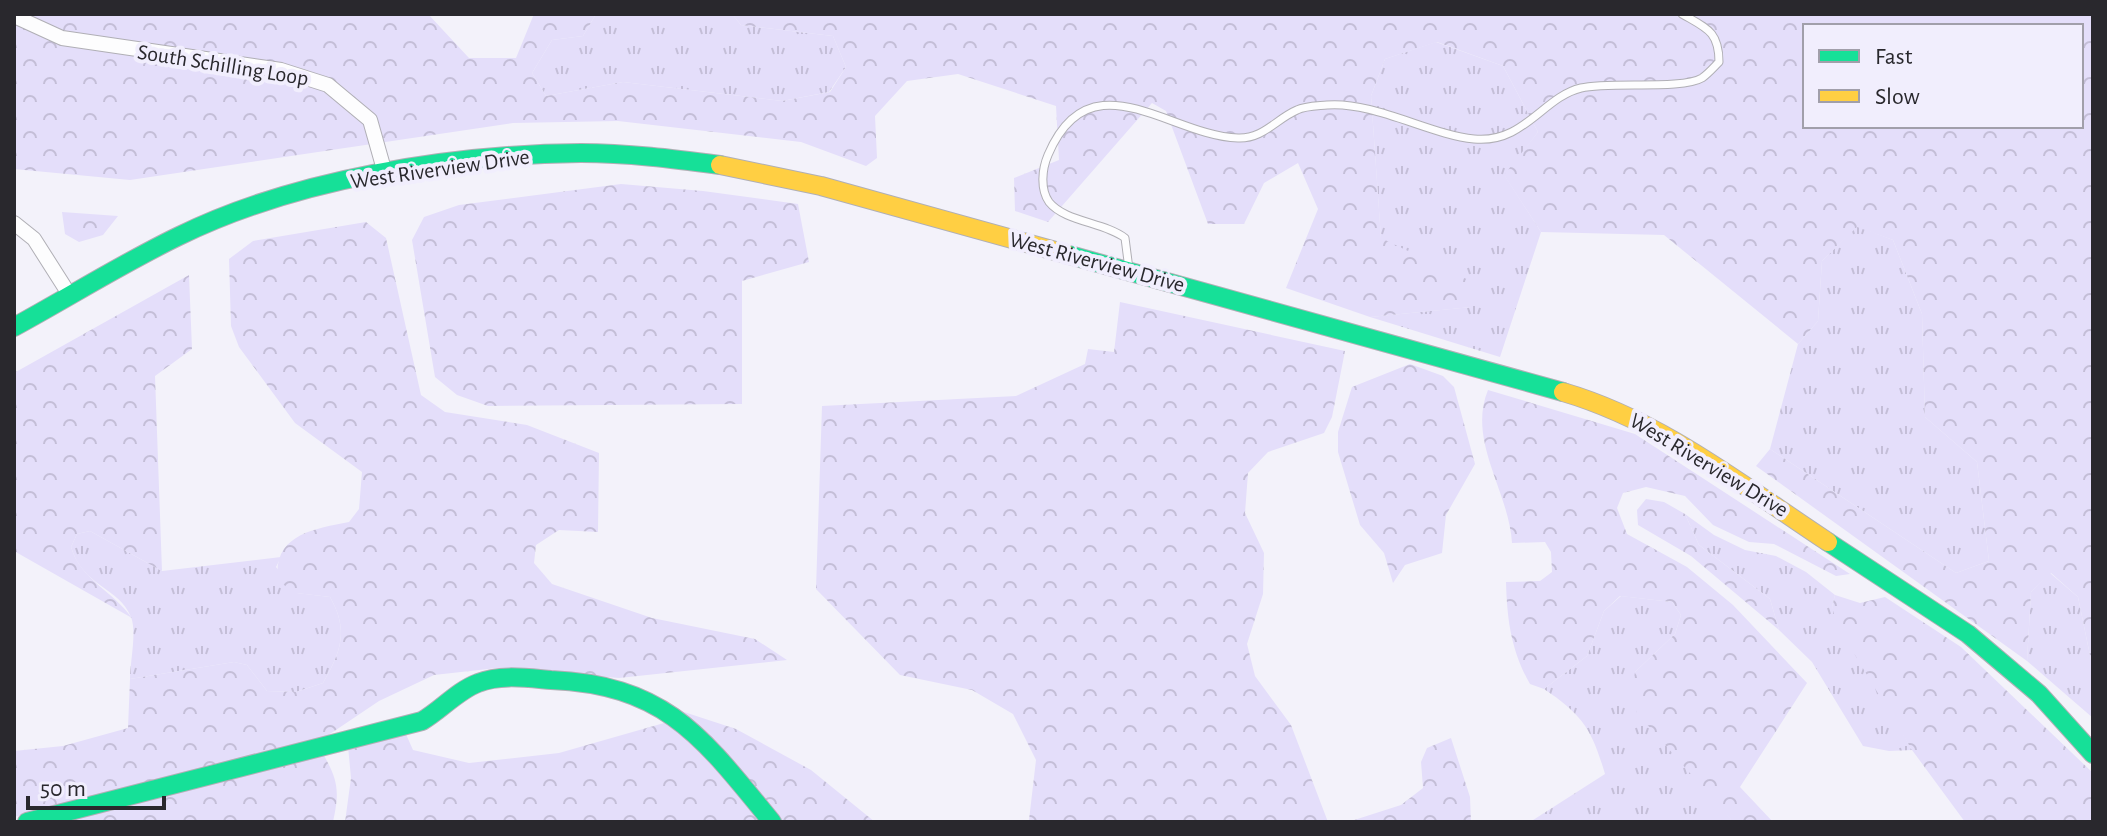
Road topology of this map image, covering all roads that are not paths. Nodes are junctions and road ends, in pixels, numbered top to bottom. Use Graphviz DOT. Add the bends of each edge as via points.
graph roads {
  1 [pos="1682,14"];
  2 [pos="14,16"];
  3 [pos="385,173"];
  4 [pos="14,223"];
  5 [pos="1129,271"];
  6 [pos="69,294"];
  7 [pos="14,327"];
  8 [pos="2093,754"];
  9 [pos="27,822"];
  10 [pos="772,822"];
  1 -- 5 [label="lane" via="1710,30 1719,43 1719,62 1700,80 1577,89 1501,137 1474,139 1331,104 1299,108 1262,134 1243,139 1204,132 1127,105 1091,109 1055,137 1044,165 1044,191 1051,204 1111,227 1125,238"];
  2 -- 3 [label="street, South Schilling Loop" via="62,38 281,70 328,85 370,120"];
  3 -- 5 [label="street, West Riverview Drive" via="488,158 581,153 726,166 821,186"];
  3 -- 6 [label="street, West Riverview Drive" via="279,198 199,227"];
  4 -- 6 [label="street" via="34,239"];
  5 -- 8 [label="street, West Riverview Drive" via="1604,404 1649,424 1968,634 2039,694"];
  6 -- 7 [label="street, West Riverview Drive"];
  9 -- 10 [label="street" via="422,721 473,685 492,679 626,687 673,713 703,739"];
}
